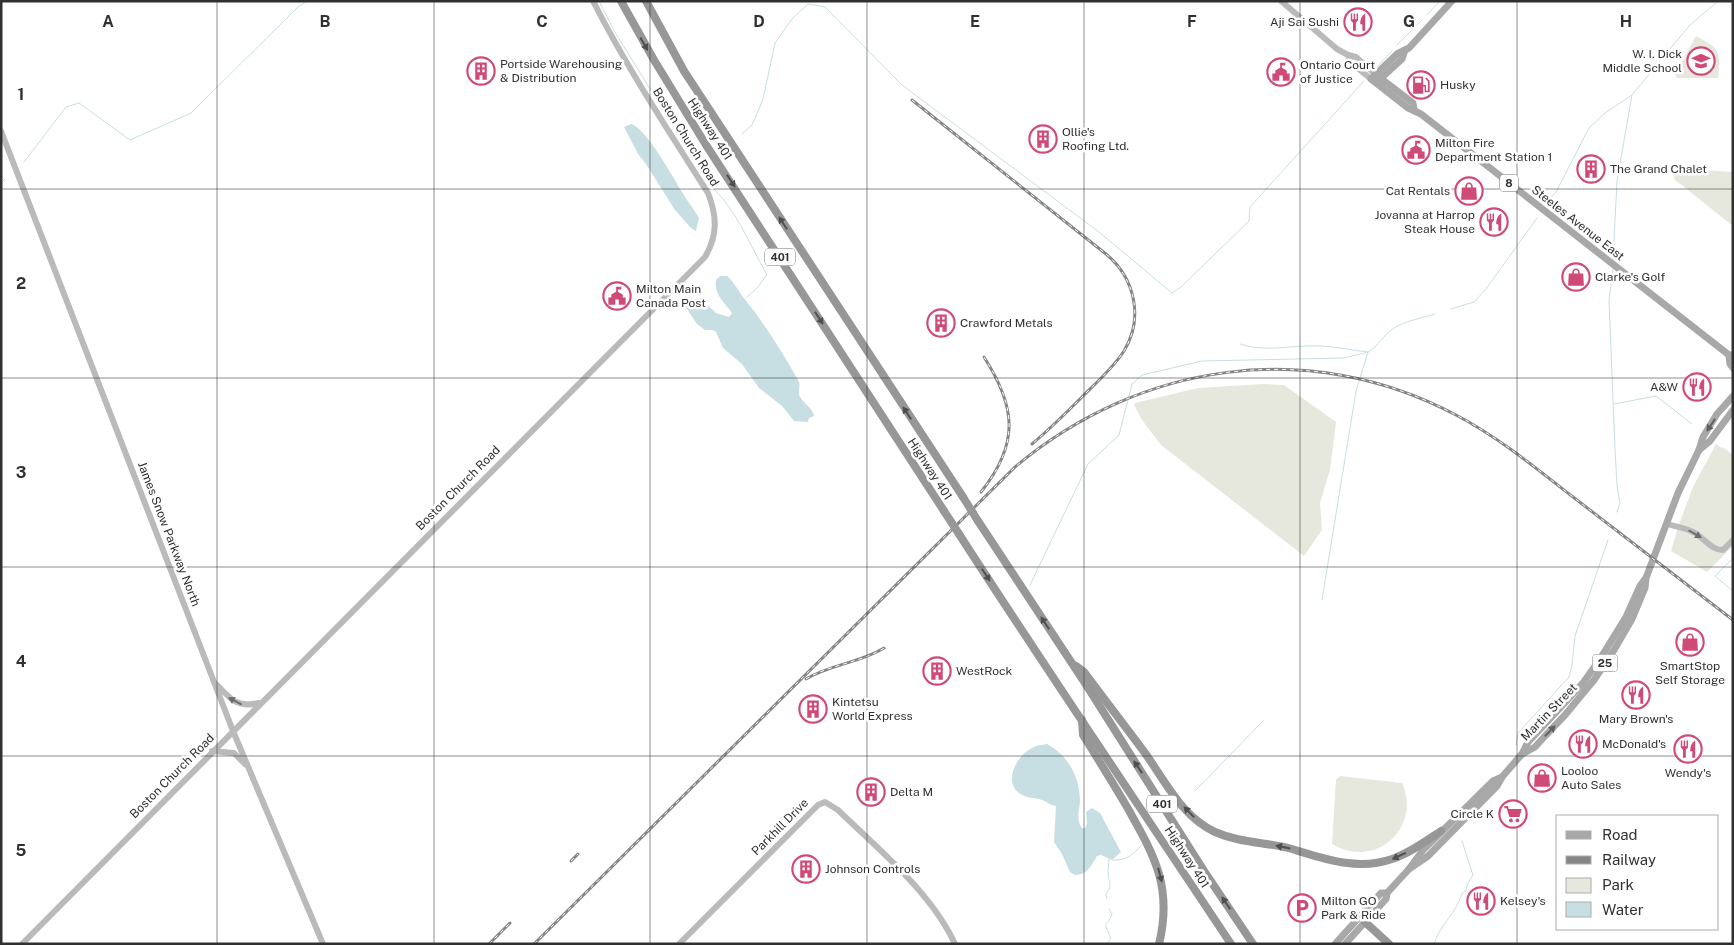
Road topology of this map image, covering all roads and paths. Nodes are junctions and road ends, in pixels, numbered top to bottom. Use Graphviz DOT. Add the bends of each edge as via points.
graph roads {
  1 [pos="593,1"];
  2 [pos="620,1"];
  3 [pos="646,1"];
  4 [pos="1281,1"];
  5 [pos="1452,1"];
  6 [pos="1375,79"];
  7 [pos="1,131"];
  8 [pos="1731,358"];
  9 [pos="1733,368"];
  10 [pos="1733,390"];
  11 [pos="1733,396"];
  12 [pos="1727,402"];
  13 [pos="1733,410"];
  14 [pos="1698,450"];
  15 [pos="1667,524"];
  16 [pos="1733,540"];
  17 [pos="1072,664"];
  18 [pos="215,684"];
  19 [pos="261,703"];
  20 [pos="1082,718"];
  21 [pos="233,731"];
  22 [pos="212,751"];
  23 [pos="249,768"];
  24 [pos="1502,777"];
  25 [pos="1441,831"];
  26 [pos="1409,868"];
  27 [pos="1387,893"];
  28 [pos="1365,922"];
  29 [pos="22,944"];
  30 [pos="322,944"];
  31 [pos="679,944"];
  32 [pos="955,944"];
  33 [pos="1159,944"];
  34 [pos="1230,944"];
  35 [pos="1253,944"];
  36 [pos="1335,944"];
  37 [pos="1345,944"];
  38 [pos="1389,944"];
  1 -- 19 [label="street, Boston Church Road" via="651,104 708,193 716,226 709,250"];
  2 -- 20 [label="highway, Highway 401 / 401, one-way, bridge" via="706,145 1021,630"];
  17 -- 3 [label="highway, Highway 401 / 401, one-way, bridge" via="689,78"];
  4 -- 6 [label="street, Steeles Avenue East / 8" via="1348,55 1350,62"];
  5 -- 6 [label="main road"];
  6 -- 8 [label="main road, Steeles Avenue East / 8" via="1413,103 1414,110"];
  7 -- 18 [label="street, James Snow Parkway North"];
  8 -- 9 [label="main road"];
  10 -- 12 [label="main road"];
  11 -- 12 [label="main road, Martin Street / 25"];
  12 -- 14 [label="main road, Martin Street / 25, one-way"];
  13 -- 14 [label="main road, Martin Street / 25" via="1710,441"];
  14 -- 15 [label="main road, Martin Street / 25"];
  15 -- 16 [label="street, one-way" via="1689,530 1719,550"];
  15 -- 24 [label="main road, Martin Street / 25" via="1646,578 1600,659"];
  25 -- 17 [label="highway, one-way" via="1393,859 1361,864 1260,844 1214,831 1188,812 1084,672"];
  35 -- 17 [label="highway, Highway 401 / 401, one-way"];
  19 -- 18 [label="street, one-way" via="240,704"];
  18 -- 21 [label="street, James Snow Parkway North"];
  19 -- 21 [label="street, Boston Church Road"];
  20 -- 33 [label="highway, one-way" via="1083,735 1150,847 1158,868 1165,903"];
  20 -- 34 [label="highway, Highway 401 / 401"];
  21 -- 22 [label="street, Boston Church Road"];
  21 -- 23 [label="street, James Snow Parkway North"];
  22 -- 23 [label="street" via="234,754"];
  22 -- 29 [label="street, Boston Church Road"];
  23 -- 30 [label="street, James Snow Parkway North"];
  24 -- 25 [label="main road, Martin Street / 25" via="1493,781"];
  24 -- 26 [label="main road, Martin Street / 25" via="1497,786 1428,856"];
  25 -- 26 [label="main road, Martin Street / 25"];
  26 -- 27 [label="main road, Martin Street / 25"];
  27 -- 28 [label="main road, Martin Street / 25" via="1386,899"];
  27 -- 36 [label="main road, Martin Street / 25" via="1381,893"];
  28 -- 37 [label="main road, Martin Street / 25"];
  28 -- 38 [label="highway"];
  31 -- 32 [label="street, Parkhill Drive" via="818,804 825,802 838,810 912,881"];
}
